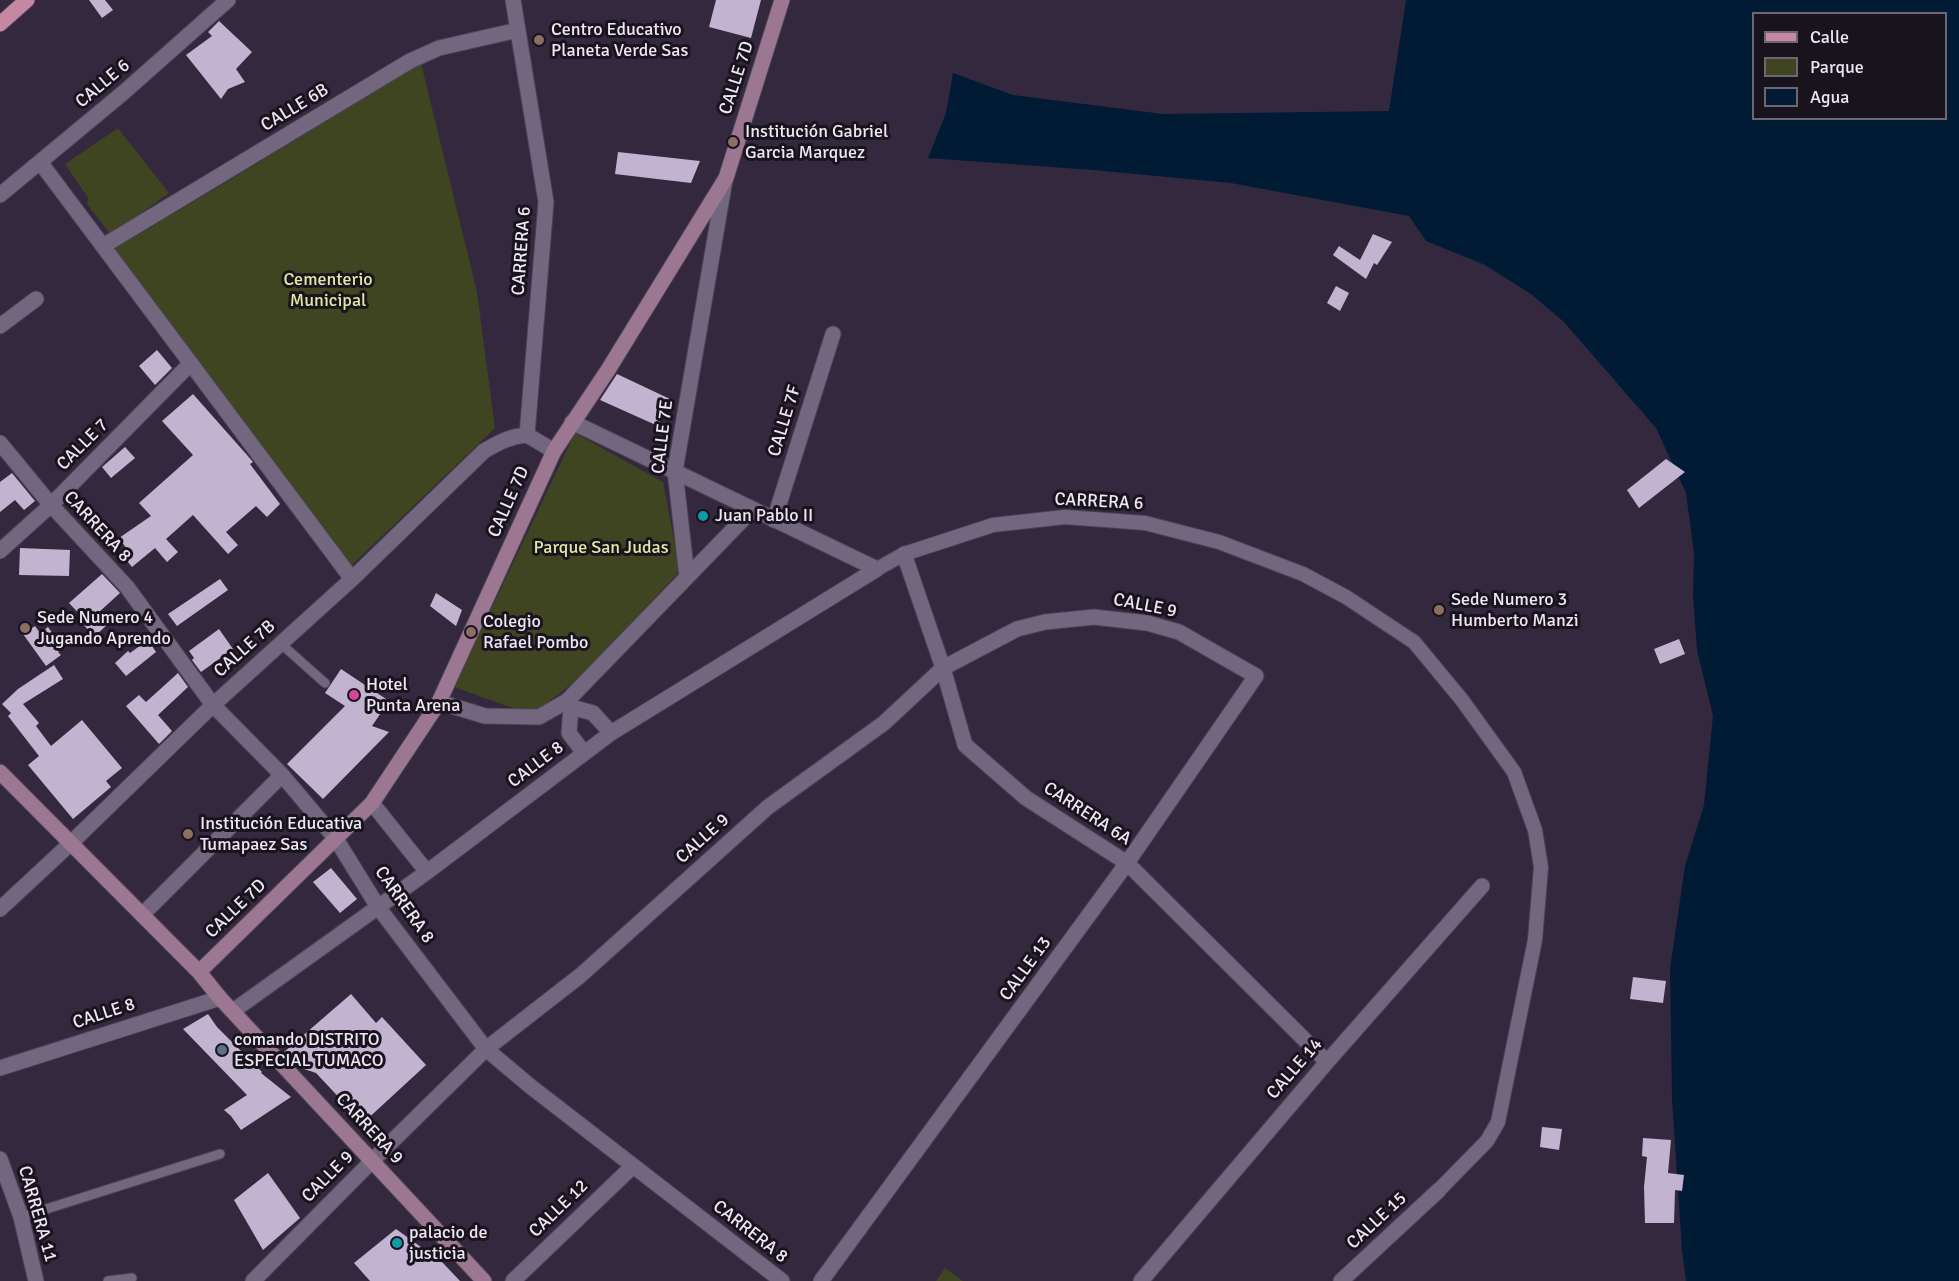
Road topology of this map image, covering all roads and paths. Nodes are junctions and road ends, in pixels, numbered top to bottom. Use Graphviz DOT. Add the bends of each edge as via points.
graph roads {
  1 [pos="27,0"];
  2 [pos="228,0"];
  3 [pos="513,0"];
  4 [pos="782,0"];
  5 [pos="0,24"];
  6 [pos="518,30"];
  7 [pos="40,162"];
  8 [pos="726,178"];
  9 [pos="0,195"];
  10 [pos="103,246"];
  11 [pos="36,299"];
  12 [pos="0,326"];
  13 [pos="833,334"];
  14 [pos="191,363"];
  15 [pos="572,422"];
  16 [pos="527,435"];
  17 [pos="0,443"];
  18 [pos="554,451"];
  19 [pos="675,471"];
  20 [pos="51,505"];
  21 [pos="753,509"];
  22 [pos="774,520"];
  23 [pos="0,551"];
  24 [pos="904,554"];
  25 [pos="877,569"];
  26 [pos="687,577"];
  27 [pos="352,579"];
  28 [pos="280,643"];
  29 [pos="943,668"];
  30 [pos="1256,676"];
  31 [pos="325,683"];
  32 [pos="440,702"];
  33 [pos="569,704"];
  34 [pos="213,705"];
  35 [pos="611,733"];
  36 [pos="584,753"];
  37 [pos="0,772"];
  38 [pos="282,775"];
  39 [pos="372,803"];
  40 [pos="336,838"];
  41 [pos="71,843"];
  42 [pos="1127,863"];
  43 [pos="427,872"];
  44 [pos="1482,886"];
  45 [pos="378,908"];
  46 [pos="0,909"];
  47 [pos="142,915"];
  48 [pos="199,972"];
  49 [pos="220,998"];
  50 [pos="232,1011"];
  51 [pos="486,1049"];
  52 [pos="1327,1062"];
  53 [pos="0,1068"];
  54 [pos="220,1154"];
  55 [pos="0,1159"];
  56 [pos="372,1161"];
  57 [pos="633,1166"];
  58 [pos="1439,1190"];
  59 [pos="21,1217"];
  60 [pos="132,1278"];
  61 [pos="36,1281"];
  62 [pos="108,1281"];
  63 [pos="253,1281"];
  64 [pos="484,1281"];
  65 [pos="513,1281"];
  66 [pos="782,1281"];
  67 [pos="821,1281"];
  68 [pos="1141,1281"];
  69 [pos="1341,1281"];
  1 -- 5 [label="main road"];
  2 -- 7 [label="street, CALLE 6"];
  3 -- 6 [label="street, CARRERA 6"];
  4 -- 8 [label="main road, CALLE 7D"];
  6 -- 10 [label="street, CALLE 6B" via="439,48 410,61"];
  6 -- 16 [label="street, CARRERA 6" via="546,202"];
  7 -- 9 [label="street, CALLE 6"];
  7 -- 10 [label="street"];
  8 -- 15 [label="main road, CALLE 7D"];
  8 -- 19 [label="street, CALLE 7E"];
  10 -- 14 [label="street"];
  11 -- 12 [label="street"];
  13 -- 22 [label="street, CALLE 7F"];
  14 -- 20 [label="street, CALLE 7"];
  14 -- 27 [label="street"];
  15 -- 18 [label="main road, CALLE 7D"];
  15 -- 19 [label="street"];
  16 -- 18 [label="street"];
  16 -- 27 [label="street, CALLE 7B" via="516,435 484,451"];
  17 -- 20 [label="street, CARRERA 8"];
  18 -- 32 [label="main road, CALLE 7D"];
  19 -- 21 [label="street"];
  19 -- 26 [label="street, CALLE 7E"];
  20 -- 23 [label="street, CALLE 7"];
  20 -- 34 [label="street, CARRERA 8" via="127,587"];
  21 -- 22 [label="street"];
  21 -- 26 [label="street"];
  22 -- 25 [label="street"];
  24 -- 25 [label="street, CARRERA 6"];
  24 -- 29 [label="street, CARRERA 6A"];
  24 -- 58 [label="street, CARRERA 6" via="993,525 1065,517 1145,523 1220,542 1303,574 1414,642 1514,772 1535,830 1542,867 1535,940 1498,1122 1487,1141"];
  25 -- 35 [label="street, CALLE 8"];
  26 -- 33 [label="street"];
  27 -- 28 [label="street, CALLE 7B"];
  28 -- 31 [label="lane"];
  28 -- 34 [label="street, CALLE 7B"];
  29 -- 30 [label="street, CALLE 9" via="1017,629 1095,617 1147,622 1179,632"];
  29 -- 42 [label="street, CARRERA 6A" via="965,745 1026,798"];
  29 -- 51 [label="street, CALLE 9" via="884,723 768,807 581,975"];
  30 -- 42 [label="street, CALLE 13"];
  32 -- 33 [label="street" via="485,716 539,717"];
  32 -- 39 [label="main road, CALLE 7D"];
  33 -- 35 [label="street" via="593,714"];
  33 -- 36 [label="street" via="569,733"];
  34 -- 38 [label="street, CARRERA 8"];
  34 -- 41 [label="street, CALLE 7B"];
  35 -- 36 [label="street, CALLE 8"];
  36 -- 43 [label="street, CALLE 8"];
  37 -- 41 [label="main road, CARRERA 9"];
  38 -- 40 [label="street, CARRERA 8"];
  38 -- 47 [label="street"];
  39 -- 40 [label="main road, CALLE 7D"];
  39 -- 43 [label="street"];
  40 -- 45 [label="street, CARRERA 8"];
  40 -- 48 [label="main road, CALLE 7D"];
  41 -- 46 [label="street, CALLE 7B"];
  41 -- 47 [label="main road, CARRERA 9"];
  42 -- 52 [label="street, CARRERA 6A"];
  42 -- 67 [label="street, CALLE 13"];
  43 -- 45 [label="street, CALLE 8"];
  44 -- 52 [label="street, CALLE 14"];
  45 -- 50 [label="street, CALLE 8"];
  45 -- 51 [label="street, CARRERA 8"];
  47 -- 48 [label="main road, CARRERA 9"];
  48 -- 49 [label="main road, CARRERA 9"];
  49 -- 50 [label="main road, CARRERA 9"];
  49 -- 53 [label="street, CALLE 8"];
  50 -- 56 [label="main road, CARRERA 9"];
  51 -- 56 [label="street, CALLE 9"];
  51 -- 57 [label="street, CARRERA 8"];
  52 -- 68 [label="street, CALLE 14"];
  54 -- 59 [label="lane"];
  55 -- 59 [label="street, CARRERA 11"];
  56 -- 63 [label="street, CALLE 9"];
  56 -- 64 [label="main road, CARRERA 9"];
  57 -- 65 [label="street, CALLE 12"];
  57 -- 66 [label="street, CARRERA 8"];
  58 -- 69 [label="street, CALLE 15"];
  59 -- 61 [label="street, CARRERA 11"];
  60 -- 62 [label="lane"];
}
